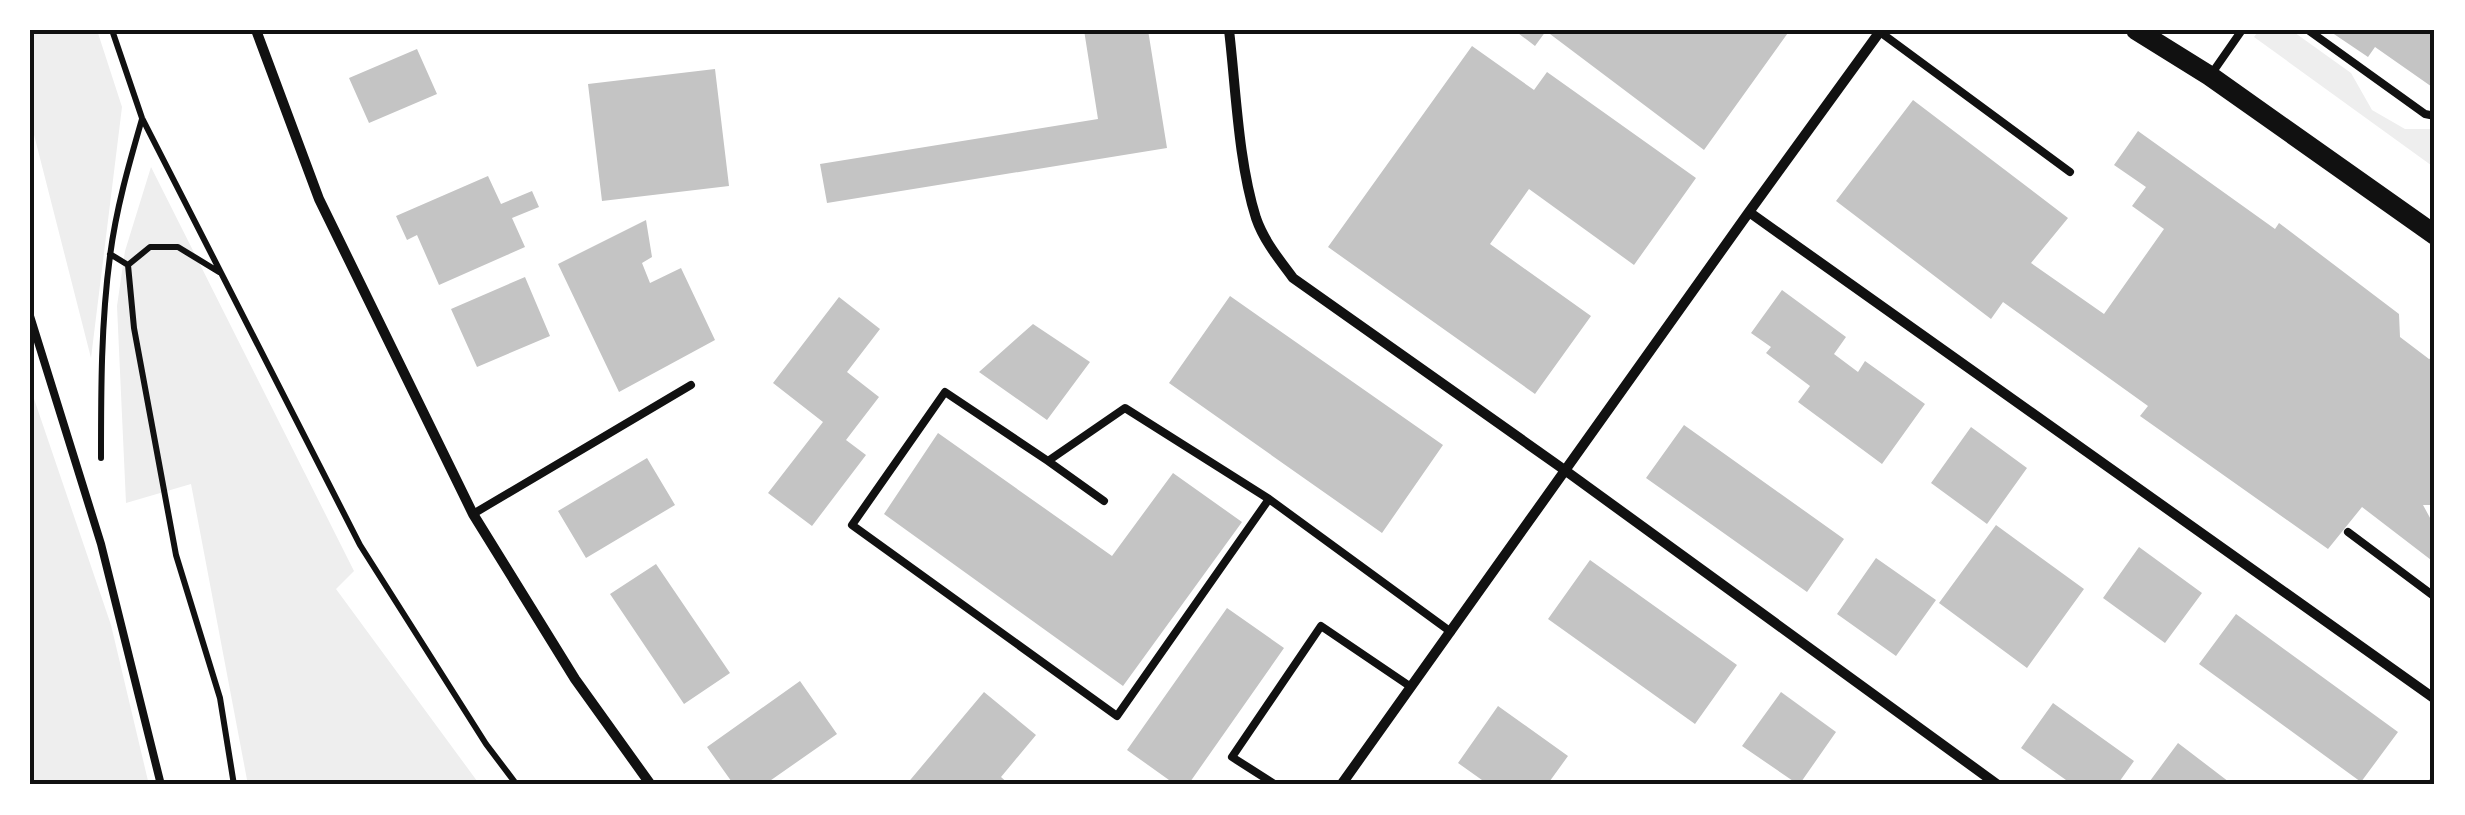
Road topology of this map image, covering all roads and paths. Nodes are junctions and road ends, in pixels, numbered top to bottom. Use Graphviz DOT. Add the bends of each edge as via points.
graph roads {
  1 [pos="112,30"];
  2 [pos="256,30"];
  3 [pos="1230,30"];
  4 [pos="2136,30"];
  5 [pos="2242,30"];
  6 [pos="2308,30"];
  7 [pos="1880,31"];
  8 [pos="2210,76"];
  9 [pos="2435,116"];
  10 [pos="142,118"];
  11 [pos="2070,172"];
  12 [pos="1748,212"];
  13 [pos="2435,235"];
  14 [pos="110,254"];
  15 [pos="128,266"];
  16 [pos="220,273"];
  17 [pos="30,316"];
  18 [pos="691,386"];
  19 [pos="1048,461"];
  20 [pos="101,466"];
  21 [pos="1566,471"];
  22 [pos="1269,499"];
  23 [pos="1104,502"];
  24 [pos="473,514"];
  25 [pos="2348,532"];
  26 [pos="2435,597"];
  27 [pos="1451,632"];
  28 [pos="1411,687"];
  29 [pos="2435,699"];
  30 [pos="161,785"];
  31 [pos="234,785"];
  32 [pos="518,785"];
  33 [pos="652,785"];
  34 [pos="1276,785"];
  35 [pos="1341,785"];
  36 [pos="1998,785"];
  1 -- 10 [label="path"];
  2 -- 24 [label="street" via="319,199"];
  3 -- 21 [label="street" via="1246,176 1271,250 1293,278"];
  4 -- 8 [label="main road"];
  5 -- 8 [label="lane"];
  6 -- 9 [label="lane"];
  7 -- 11 [label="lane"];
  7 -- 12 [label="street"];
  8 -- 13 [label="main road"];
  10 -- 14 [label="path"];
  10 -- 16 [label="path"];
  12 -- 21 [label="street"];
  12 -- 29 [label="street"];
  14 -- 15 [label="path"];
  14 -- 20 [label="path"];
  15 -- 16 [label="path" via="150,248 178,246"];
  15 -- 31 [label="path" via="176,555 220,698"];
  16 -- 32 [label="path" via="360,545"];
  17 -- 30 [label="lane" via="101,544"];
  18 -- 24 [label="lane"];
  19 -- 22 [label="lane" via="1125,408"];
  19 -- 22 [label="lane" via="945,392 852,525 1118,716"];
  19 -- 23 [label="lane"];
  21 -- 27 [label="street"];
  21 -- 36 [label="street"];
  22 -- 27 [label="lane"];
  24 -- 33 [label="street" via="575,678"];
  25 -- 26 [label="lane"];
  27 -- 28 [label="street"];
  28 -- 34 [label="lane" via="1321,626 1232,756"];
  28 -- 35 [label="street"];
}
